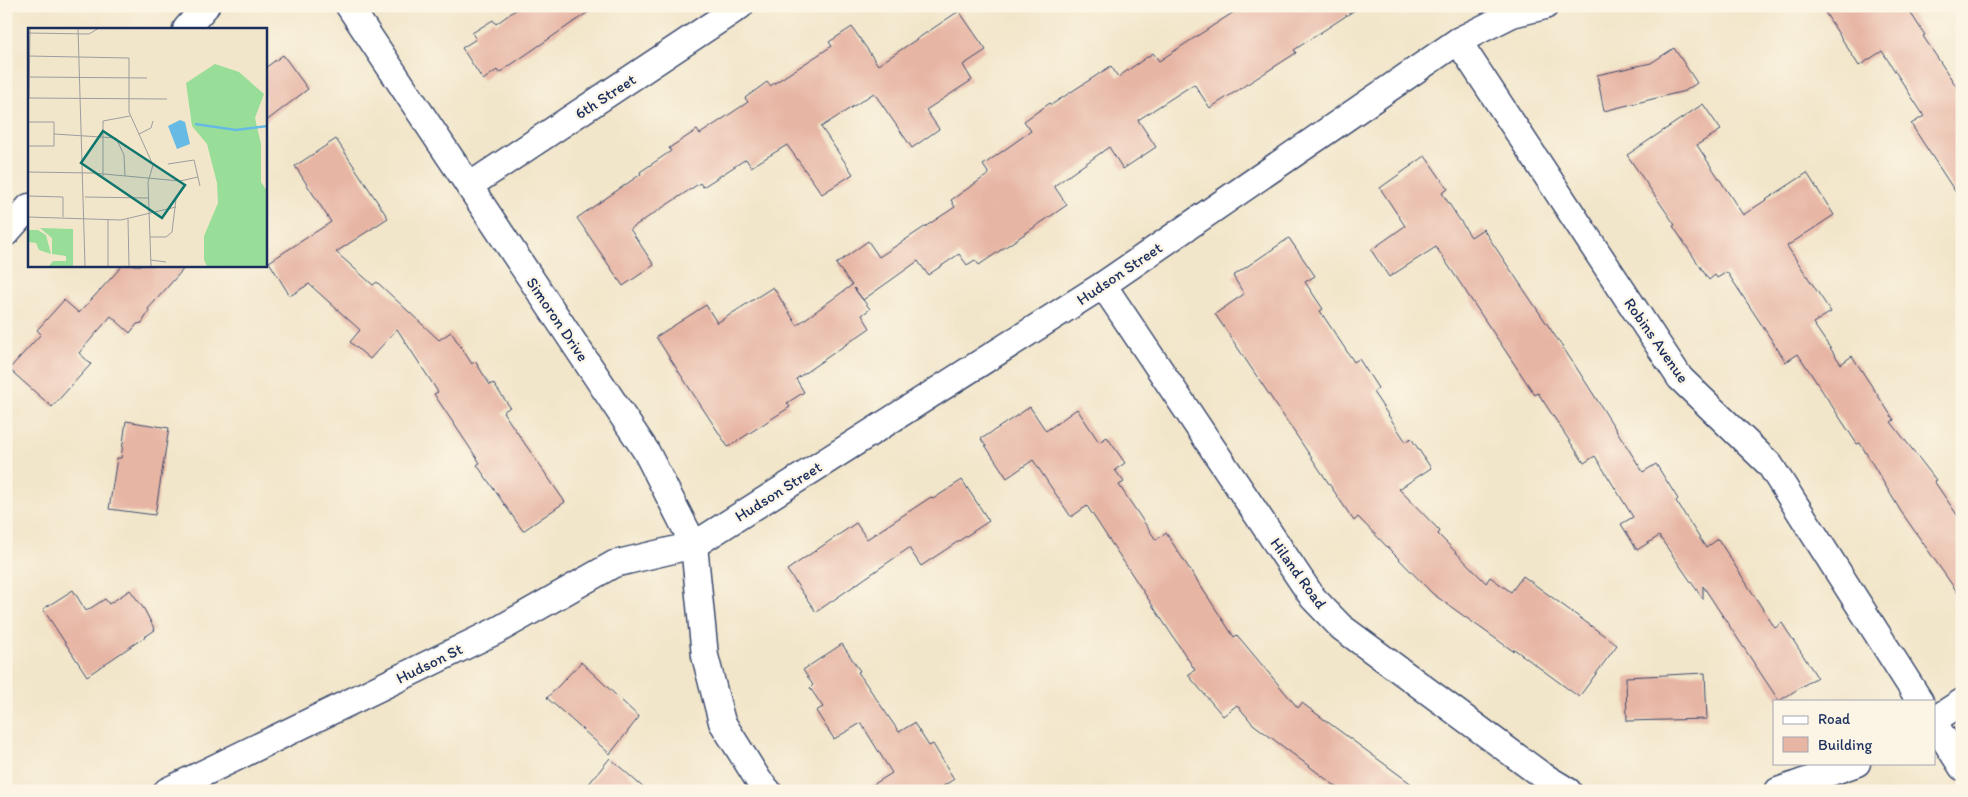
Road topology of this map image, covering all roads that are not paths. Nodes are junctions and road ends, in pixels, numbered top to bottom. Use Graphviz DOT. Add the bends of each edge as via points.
graph roads {
  1 [pos="206,6"];
  2 [pos="349,6"];
  3 [pos="740,6"];
  4 [pos="1545,6"];
  5 [pos="187,28"];
  6 [pos="1458,41"];
  7 [pos="469,186"];
  8 [pos="28,208"];
  9 [pos="6,233"];
  10 [pos="1103,285"];
  11 [pos="694,545"];
  12 [pos="1919,700"];
  13 [pos="1962,702"];
  14 [pos="1936,721"];
  15 [pos="1936,725"];
  16 [pos="1854,764"];
  17 [pos="1962,767"];
  18 [pos="167,791"];
  19 [pos="768,791"];
  20 [pos="1568,791"];
  21 [pos="1778,791"];
  1 -- 5 [label="street"];
  2 -- 7 [label="street, Simoron Drive"];
  3 -- 7 [label="street, 6th Street"];
  4 -- 6 [label="street, Hudson Street" via="1512,14"];
  6 -- 10 [label="street, Hudson Street"];
  6 -- 12 [label="street, Robins Avenue" via="1680,378 1770,465"];
  7 -- 11 [label="street, Simoron Drive" via="646,452"];
  8 -- 9 [label="street"];
  10 -- 11 [label="street, Hudson Street"];
  10 -- 20 [label="street, Hiland Road" via="1313,598 1341,627 1540,774"];
  11 -- 18 [label="street, Hudson St" via="614,564 498,630"];
  11 -- 19 [label="street, Simoron Drive" via="705,656 722,722"];
  13 -- 14 [label="street"];
  15 -- 17 [label="street"];
  16 -- 21 [label="street"];
}
